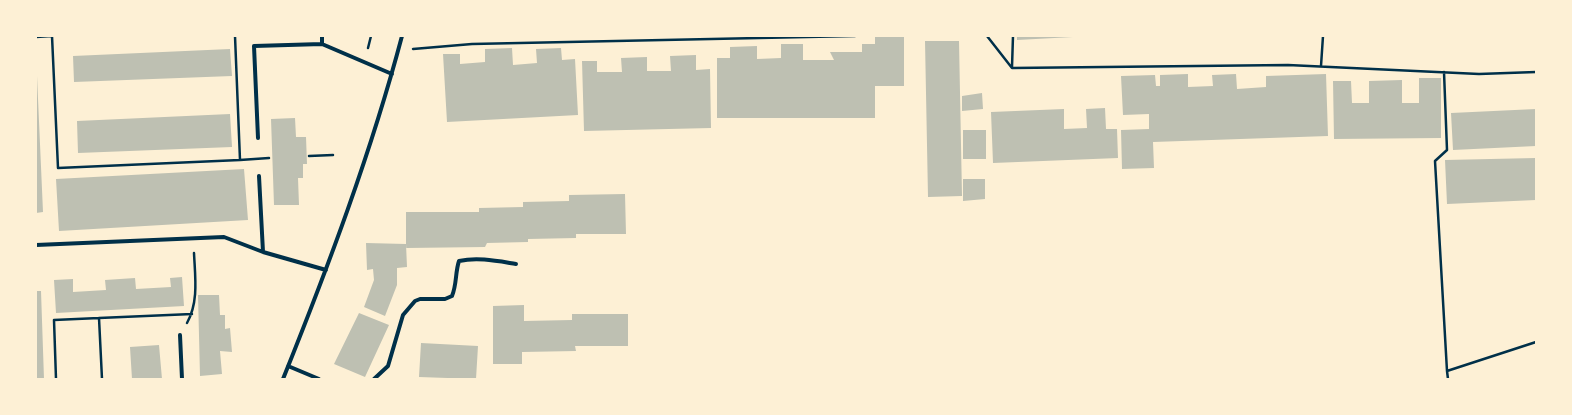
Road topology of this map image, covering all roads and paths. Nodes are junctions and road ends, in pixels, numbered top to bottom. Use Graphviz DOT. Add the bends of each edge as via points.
graph roads {
  1 [pos="234,36"];
  2 [pos="322,36"];
  3 [pos="371,36"];
  4 [pos="402,36"];
  5 [pos="855,36"];
  6 [pos="987,36"];
  7 [pos="1013,36"];
  8 [pos="1323,36"];
  9 [pos="36,37"];
  10 [pos="322,44"];
  11 [pos="368,48"];
  12 [pos="399,50"];
  13 [pos="1321,66"];
  14 [pos="1012,68"];
  15 [pos="1444,72"];
  16 [pos="1536,72"];
  17 [pos="392,74"];
  18 [pos="258,138"];
  19 [pos="333,155"];
  20 [pos="309,156"];
  21 [pos="269,158"];
  22 [pos="240,160"];
  23 [pos="259,176"];
  24 [pos="193,238"];
  25 [pos="36,245"];
  26 [pos="263,252"];
  27 [pos="516,264"];
  28 [pos="326,270"];
  29 [pos="192,314"];
  30 [pos="99,318"];
  31 [pos="180,335"];
  32 [pos="1536,342"];
  33 [pos="288,366"];
  34 [pos="1447,371"];
  35 [pos="56,379"];
  36 [pos="102,379"];
  37 [pos="182,379"];
  38 [pos="283,379"];
  39 [pos="319,379"];
  40 [pos="374,379"];
  41 [pos="1448,379"];
  1 -- 22 [label="path"];
  2 -- 10 [label="street"];
  3 -- 11 [label="path"];
  4 -- 12 [label="street"];
  5 -- 12 [label="path" via="472,44"];
  6 -- 14 [label="path"];
  7 -- 14 [label="path"];
  8 -- 13 [label="path"];
  9 -- 22 [label="path" via="52,36 58,168"];
  10 -- 17 [label="street"];
  10 -- 18 [label="street" via="254,46"];
  12 -- 17 [label="street"];
  13 -- 14 [label="path"];
  13 -- 15 [label="path"];
  15 -- 16 [label="path"];
  15 -- 34 [label="path" via="1447,150 1435,161"];
  17 -- 28 [label="street"];
  19 -- 20 [label="path"];
  21 -- 22 [label="path"];
  23 -- 26 [label="street"];
  24 -- 25 [label="street"];
  24 -- 26 [label="street" via="224,237"];
  24 -- 29 [label="path" via="196,287"];
  26 -- 28 [label="street"];
  27 -- 40 [label="street" via="481,259 459,261 452,296 445,299 415,301 403,315 388,366"];
  28 -- 33 [label="street"];
  29 -- 30 [label="path"];
  29 -- 31 [label="path"];
  30 -- 35 [label="path" via="54,320"];
  30 -- 36 [label="path"];
  31 -- 37 [label="street"];
  32 -- 34 [label="path"];
  33 -- 38 [label="street"];
  33 -- 39 [label="street"];
  34 -- 41 [label="path"];
}
